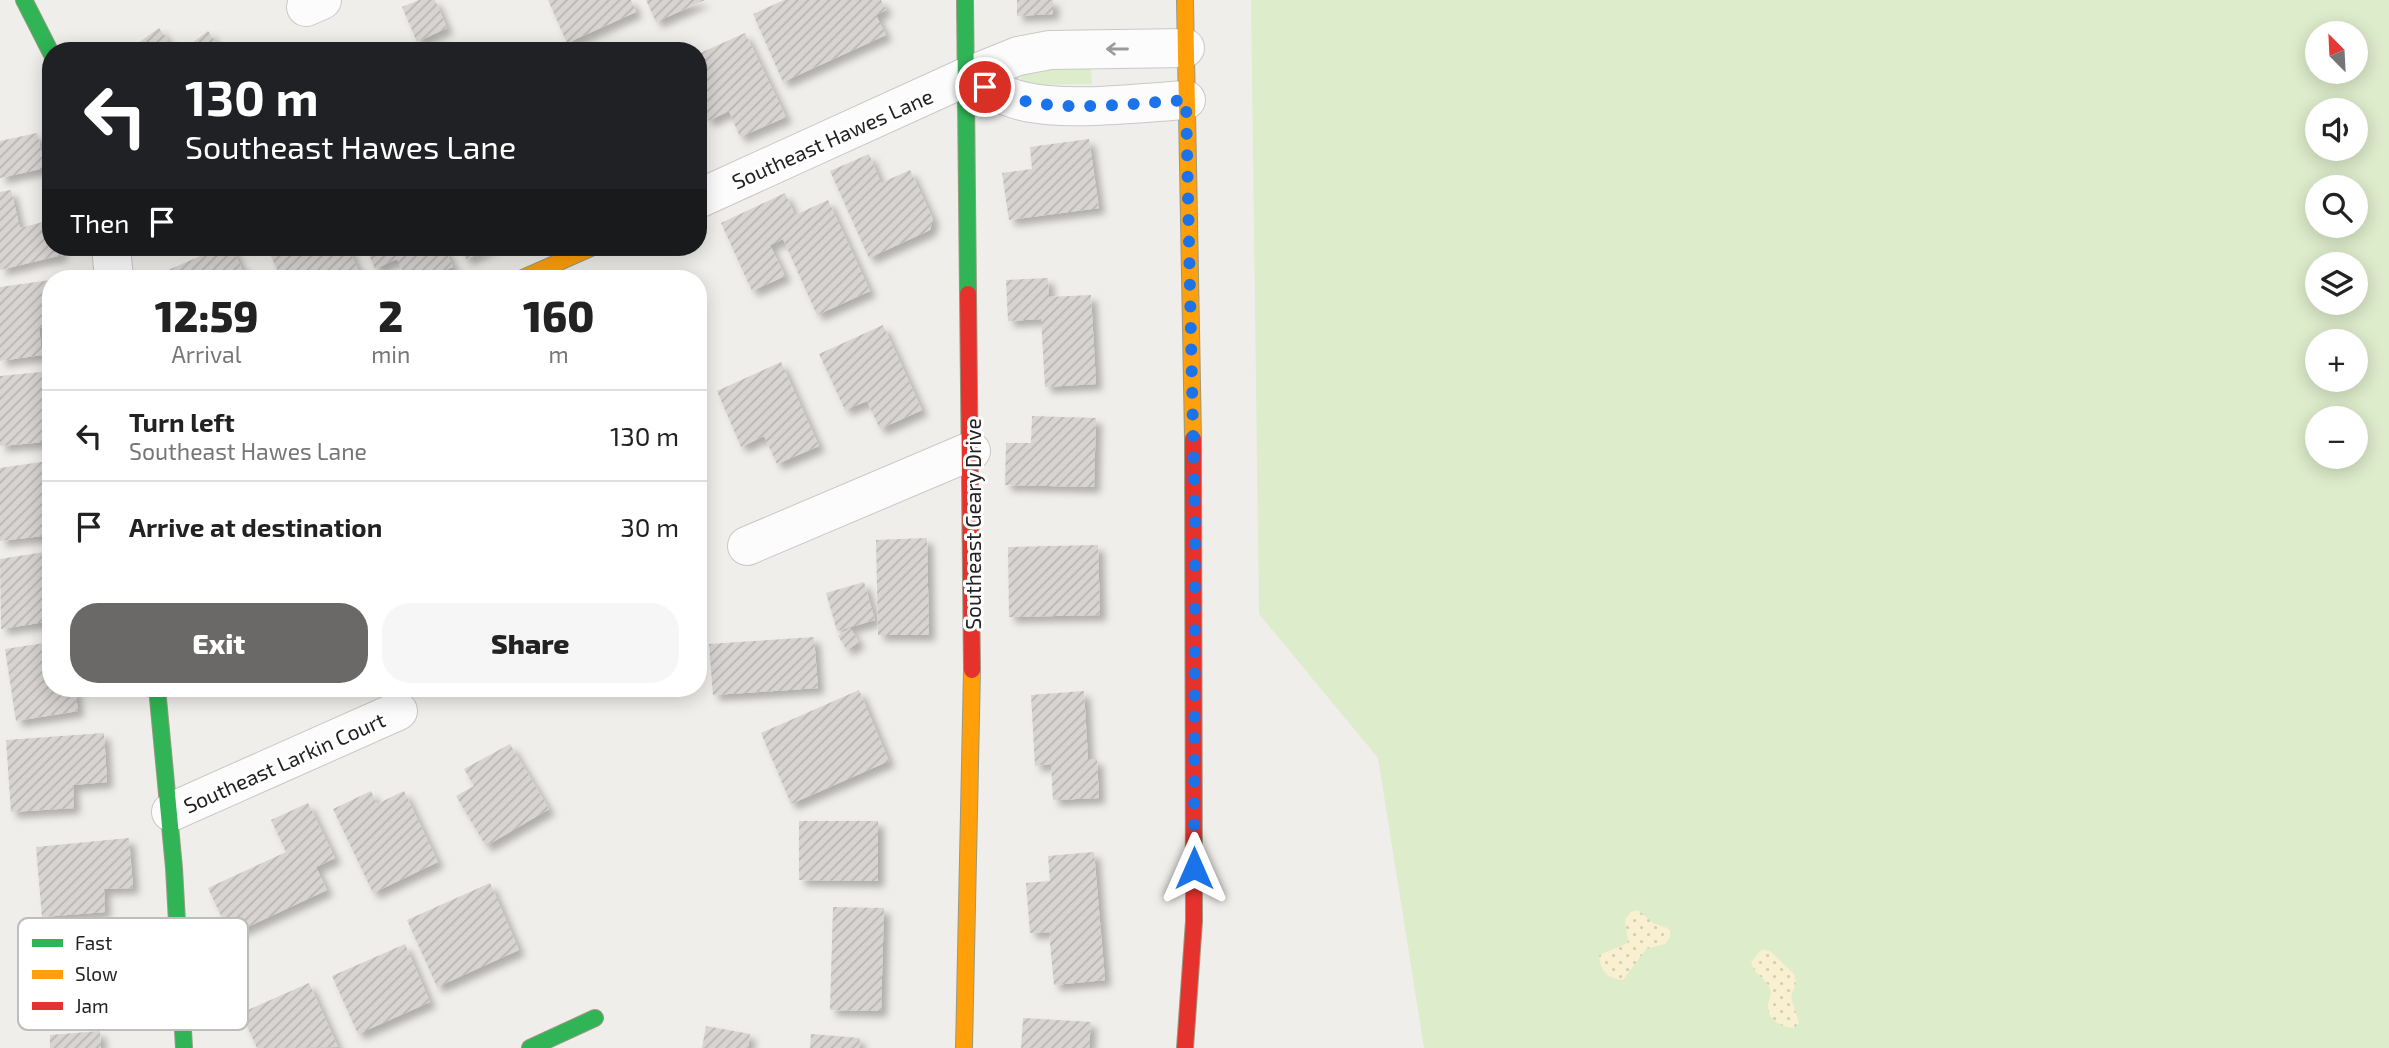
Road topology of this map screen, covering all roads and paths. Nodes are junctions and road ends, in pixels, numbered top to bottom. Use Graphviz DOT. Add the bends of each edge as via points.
graph roads {
  1 [pos="24,0"];
  2 [pos="965,0"];
  3 [pos="1185,0"];
  4 [pos="45,42"];
  5 [pos="1185,48"];
  6 [pos="966,77"];
  7 [pos="1186,100"];
  8 [pos="707,195"];
  9 [pos="573,256"];
  10 [pos="541,270"];
  11 [pos="971,451"];
  12 [pos="747,546"];
  13 [pos="157,697"];
  14 [pos="398,711"];
  15 [pos="171,812"];
  16 [pos="179,918"];
  17 [pos="595,1018"];
  18 [pos="184,1030"];
  19 [pos="184,1048"];
  20 [pos="530,1048"];
  21 [pos="964,1048"];
  22 [pos="1185,1048"];
  1 -- 4 [label="street"];
  2 -- 6 [label="street, Southeast Geary Drive"];
  3 -- 5 [label="street"];
  5 -- 6 [label="street, Southeast Hawes Lane, one-way" via="1050,50 1018,55"];
  5 -- 7 [label="street"];
  6 -- 7 [label="street" via="1035,103"];
  6 -- 8 [label="street, Southeast Hawes Lane"];
  6 -- 11 [label="street, Southeast Geary Drive"];
  7 -- 22 [label="street" via="1195,526 1194,921"];
  9 -- 10 [label="street"];
  11 -- 12 [label="street"];
  11 -- 21 [label="street, Southeast Geary Drive" via="972,685"];
  13 -- 15 [label="street"];
  14 -- 15 [label="street, Southeast Larkin Court"];
  15 -- 16 [label="street"];
  17 -- 20 [label="street"];
  18 -- 19 [label="street"];
}
